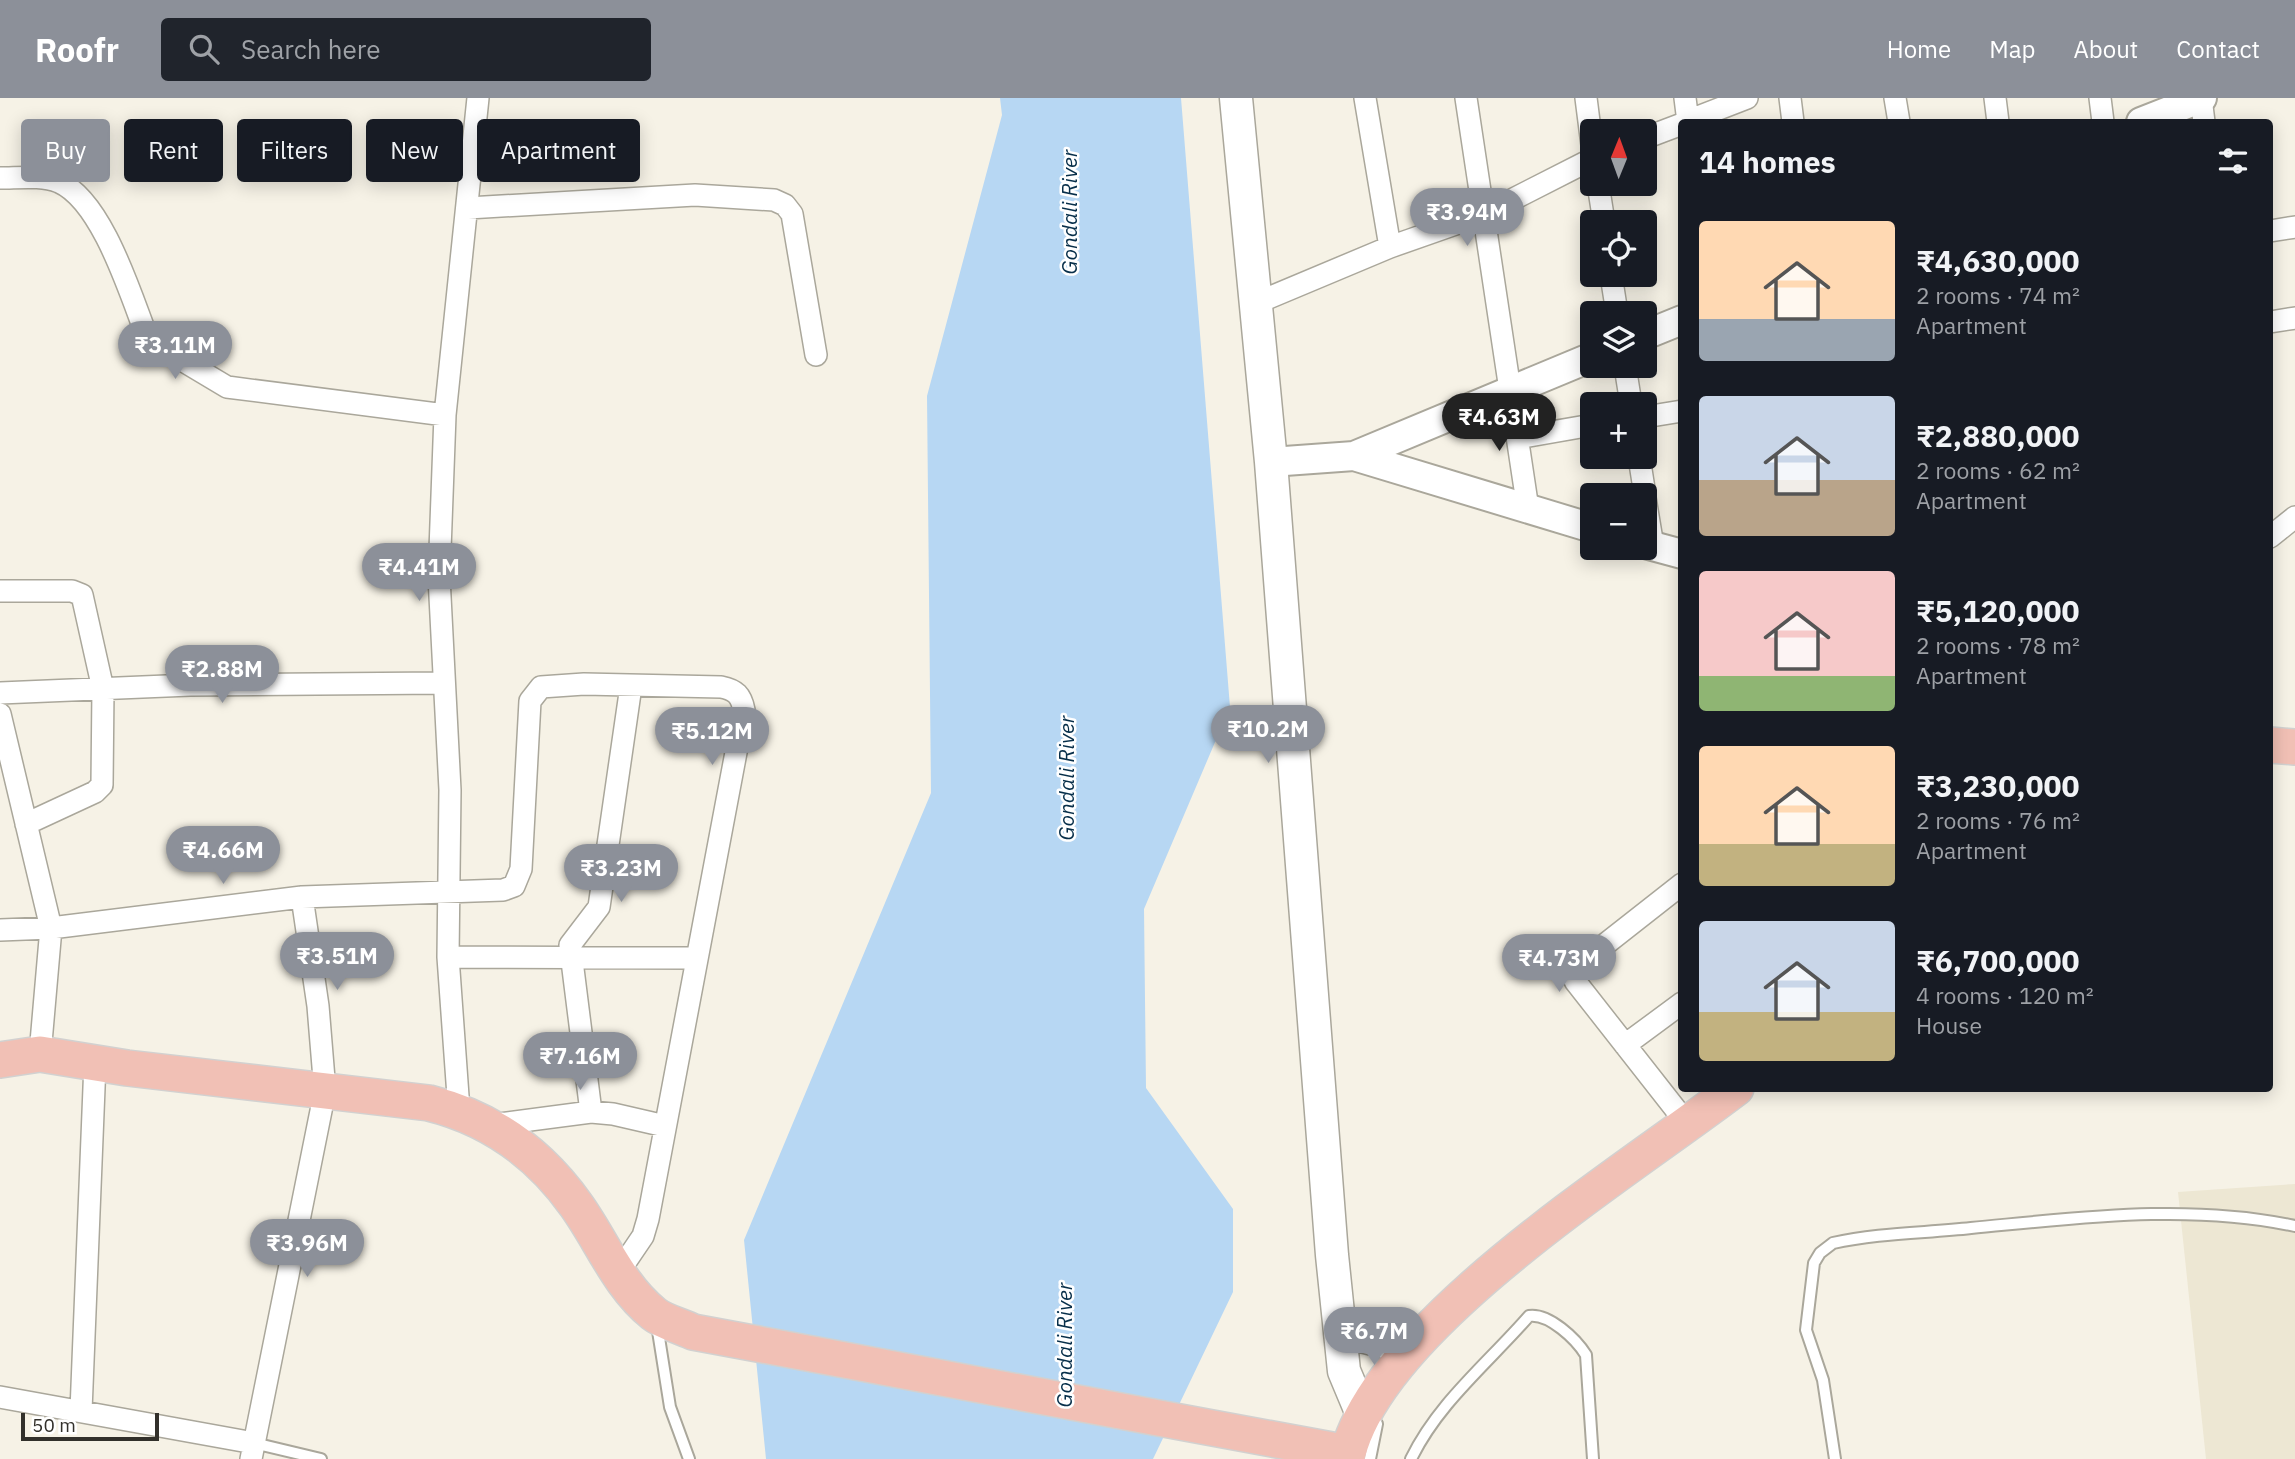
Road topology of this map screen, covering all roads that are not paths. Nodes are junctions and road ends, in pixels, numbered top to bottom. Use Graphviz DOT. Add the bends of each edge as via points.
graph roads {
  1 [pos="478,98"];
  2 [pos="1237,98"];
  3 [pos="1366,98"];
  4 [pos="1466,98"];
  5 [pos="1586,98"];
  6 [pos="1685,98"];
  7 [pos="1748,98"];
  8 [pos="1790,98"];
  9 [pos="1895,98"];
  10 [pos="1995,98"];
  11 [pos="2099,98"];
  12 [pos="2202,98"];
  13 [pos="1589,119"];
  14 [pos="1686,119"];
  15 [pos="1696,119"];
  16 [pos="1793,119"];
  17 [pos="1898,119"];
  18 [pos="1998,119"];
  19 [pos="2102,119"];
  20 [pos="2149,119"];
  21 [pos="2204,119"];
  22 [pos="1678,126"];
  23 [pos="1657,134"];
  24 [pos="1580,165"];
  25 [pos="0,178"];
  26 [pos="468,208"];
  27 [pos="1483,214"];
  28 [pos="2295,227"];
  29 [pos="2273,231"];
  30 [pos="1390,247"];
  31 [pos="1254,304"];
  32 [pos="2295,318"];
  33 [pos="1678,322"];
  34 [pos="2273,322"];
  35 [pos="1657,330"];
  36 [pos="817,355"];
  37 [pos="1580,363"];
  38 [pos="1510,391"];
  39 [pos="1678,412"];
  40 [pos="445,415"];
  41 [pos="1657,415"];
  42 [pos="1580,427"];
  43 [pos="1517,438"];
  44 [pos="1354,456"];
  45 [pos="1270,462"];
  46 [pos="1528,509"];
  47 [pos="2295,517"];
  48 [pos="1580,524"];
  49 [pos="2273,535"];
  50 [pos="1657,547"];
  51 [pos="1678,553"];
  52 [pos="0,591"];
  53 [pos="444,683"];
  54 [pos="631,686"];
  55 [pos="103,689"];
  56 [pos="0,693"];
  57 [pos="0,714"];
  58 [pos="2273,744"];
  59 [pos="2295,747"];
  60 [pos="26,824"];
  61 [pos="1678,887"];
  62 [pos="448,891"];
  63 [pos="302,897"];
  64 [pos="51,928"];
  65 [pos="0,930"];
  66 [pos="448,957"];
  67 [pos="570,957"];
  68 [pos="695,958"];
  69 [pos="1678,1006"];
  70 [pos="1625,1045"];
  71 [pos="40,1054"];
  72 [pos="0,1060"];
  73 [pos="95,1063"];
  74 [pos="324,1091"];
  75 [pos="1731,1092"];
  76 [pos="459,1110"];
  77 [pos="591,1112"];
  78 [pos="492,1125"];
  79 [pos="1688,1125"];
  80 [pos="665,1126"];
  81 [pos="2295,1226"];
  82 [pos="618,1273"];
  83 [pos="656,1316"];
  84 [pos="1341,1331"];
  85 [pos="1415,1344"];
  86 [pos="0,1397"];
  87 [pos="1380,1401"];
  88 [pos="81,1412"];
  89 [pos="253,1451"];
  90 [pos="1359,1457"];
  91 [pos="321,1459"];
  92 [pos="689,1459"];
  93 [pos="1411,1459"];
  94 [pos="1594,1459"];
  95 [pos="1835,1459"];
  1 -- 26 [label="street"];
  2 -- 31 [label="main road"];
  3 -- 30 [label="street"];
  4 -- 27 [label="street"];
  5 -- 13 [label="street"];
  6 -- 14 [label="street"];
  7 -- 15 [label="street"];
  8 -- 16 [label="street"];
  9 -- 17 [label="street"];
  10 -- 18 [label="street"];
  11 -- 19 [label="street"];
  12 -- 20 [label="street"];
  12 -- 21 [label="street"];
  22 -- 23 [label="street"];
  24 -- 27 [label="street"];
  25 -- 40 [label="street" via="47,179 70,189 108,236 146,334 227,387"];
  26 -- 36 [label="street" via="695,195 774,200 792,214"];
  26 -- 40 [label="street"];
  27 -- 30 [label="street"];
  27 -- 38 [label="street"];
  28 -- 29 [label="street"];
  30 -- 31 [label="street"];
  31 -- 45 [label="main road"];
  32 -- 34 [label="street"];
  33 -- 35 [label="street"];
  37 -- 38 [label="street"];
  38 -- 43 [label="street"];
  38 -- 44 [label="street"];
  39 -- 41 [label="street"];
  40 -- 53 [label="street" via="439,577"];
  42 -- 43 [label="street"];
  43 -- 46 [label="street"];
  44 -- 45 [label="street"];
  44 -- 46 [label="street"];
  45 -- 84 [label="main road"];
  46 -- 48 [label="street"];
  47 -- 49 [label="street"];
  50 -- 51 [label="street"];
  52 -- 55 [label="street" via="72,591 82,595"];
  53 -- 55 [label="street"];
  53 -- 62 [label="street" via="450,790"];
  54 -- 62 [label="street" via="541,687 534,693 519,879 503,890"];
  54 -- 67 [label="street" via="599,907 573,937"];
  54 -- 68 [label="street" via="721,687 741,697 744,710"];
  55 -- 56 [label="street"];
  55 -- 60 [label="street" via="102,785"];
  57 -- 60 [label="street"];
  58 -- 59 [label="main road"];
  60 -- 64 [label="street"];
  61 -- 70 [label="street" via="1575,968 1575,981"];
  62 -- 63 [label="street"];
  62 -- 66 [label="street"];
  63 -- 64 [label="street"];
  63 -- 74 [label="street" via="318,1006"];
  64 -- 65 [label="street"];
  64 -- 71 [label="street"];
  66 -- 67 [label="street"];
  66 -- 76 [label="street"];
  67 -- 68 [label="street"];
  67 -- 77 [label="street"];
  68 -- 80 [label="street"];
  69 -- 70 [label="street"];
  70 -- 79 [label="street"];
  71 -- 72 [label="main road"];
  71 -- 73 [label="main road"];
  73 -- 74 [label="main road"];
  73 -- 88 [label="street"];
  74 -- 76 [label="main road"];
  74 -- 89 [label="street"];
  75 -- 79 [label="main road"];
  76 -- 78 [label="main road"];
  77 -- 78 [label="street"];
  77 -- 80 [label="street"];
  78 -- 82 [label="main road" via="553,1177"];
  79 -- 85 [label="main road" via="1471,1290"];
  80 -- 82 [label="street" via="643,1236"];
  81 -- 95 [label="lane" via="2220,1215 2160,1214 1833,1243 1814,1263 1806,1330 1823,1380"];
  82 -- 83 [label="main road"];
  83 -- 90 [label="main road" via="693,1332"];
  83 -- 92 [label="lane" via="670,1407"];
  84 -- 85 [label="main road" via="1393,1344"];
  84 -- 87 [label="main road" via="1344,1371"];
  85 -- 87 [label="main road"];
  86 -- 88 [label="street"];
  87 -- 90 [label="main road"];
  88 -- 89 [label="street"];
  89 -- 91 [label="lane"];
  93 -- 94 [label="lane" via="1441,1412 1529,1317 1537,1315 1586,1355"];
}
